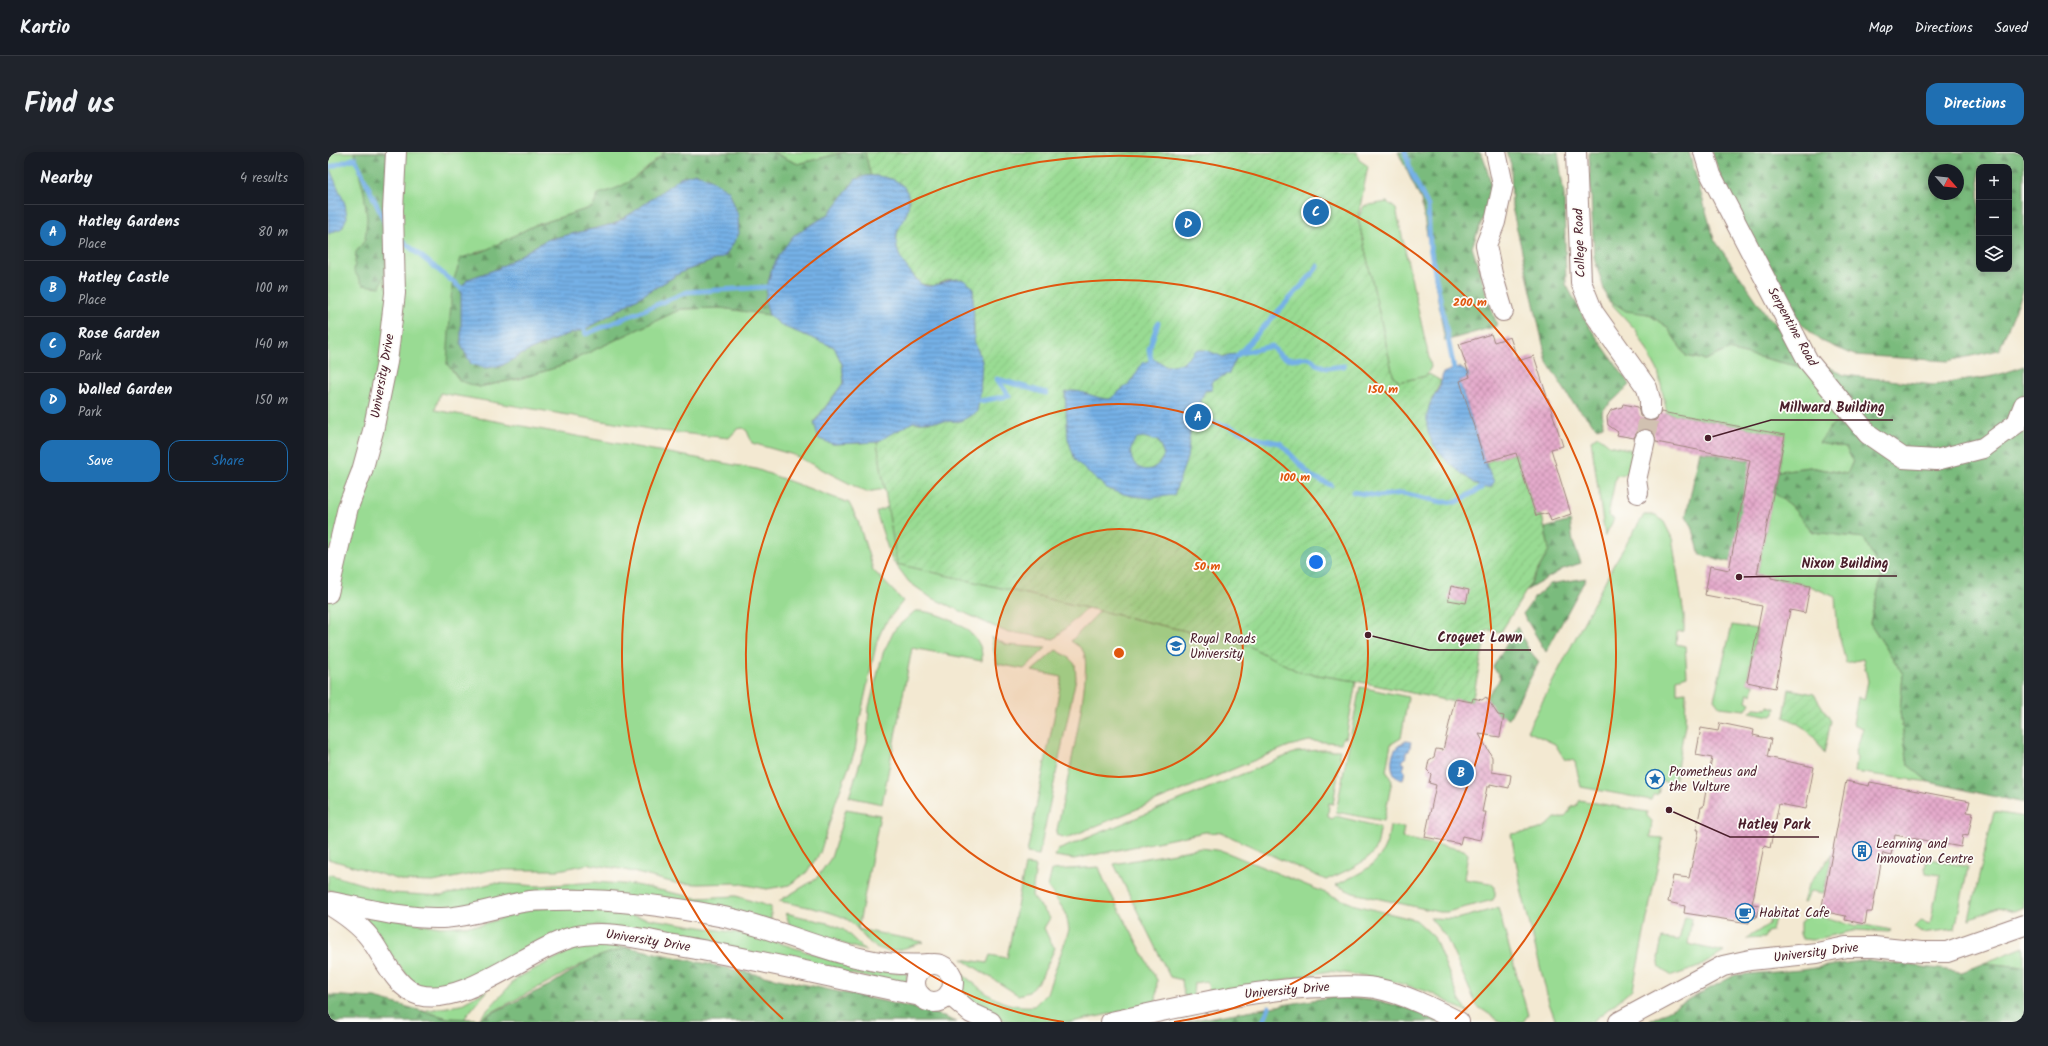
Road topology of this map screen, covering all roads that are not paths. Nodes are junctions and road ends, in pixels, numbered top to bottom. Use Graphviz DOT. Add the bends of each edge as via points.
graph roads {
  1 [pos="396,152"];
  2 [pos="1496,152"];
  3 [pos="1576,152"];
  4 [pos="1704,152"];
  5 [pos="1503,311"];
  6 [pos="2024,405"];
  7 [pos="1650,410"];
  8 [pos="1645,440"];
  9 [pos="1638,493"];
  10 [pos="328,593"];
  11 [pos="328,903"];
  12 [pos="2024,925"];
  13 [pos="928,964"];
  14 [pos="949,994"];
  15 [pos="921,996"];
  16 [pos="991,1022"];
  17 [pos="1111,1022"];
  18 [pos="1459,1022"];
  19 [pos="1619,1022"];
  1 -- 10 [label="street, University Drive" via="393,210 395,292 388,362 373,430 362,471 348,507"];
  2 -- 5 [label="street" via="1503,185 1495,222 1486,245"];
  3 -- 7 [label="street, College Road" via="1581,282 1593,312 1647,388"];
  4 -- 6 [label="street, Serpentine Road" via="1711,175 1808,361 1868,434 1903,458 1936,460 1983,448 2017,423"];
  8 -- 9 [label="street" via="1636,480"];
  11 -- 13 [label="street, University Drive" via="393,914 443,918 469,915 524,902 555,900 642,904 689,910 767,927 865,960 909,966"];
  11 -- 15 [label="street, University Drive" via="358,925 397,978 408,990 419,995 434,997 464,989 510,969 550,947 572,938 599,933 703,950"];
  12 -- 19 [label="street, University Drive" via="1947,952 1846,947 1723,966"];
  13 -- 14 [label="street" via="938,964 949,970 953,982"];
  13 -- 15 [label="street" via="918,973 915,985"];
  14 -- 15 [label="street" via="940,1001 930,1001"];
  14 -- 16 [label="street" via="971,1013"];
  17 -- 18 [label="street, University Drive" via="1233,997 1296,988 1340,986 1374,988 1408,997"];
}
